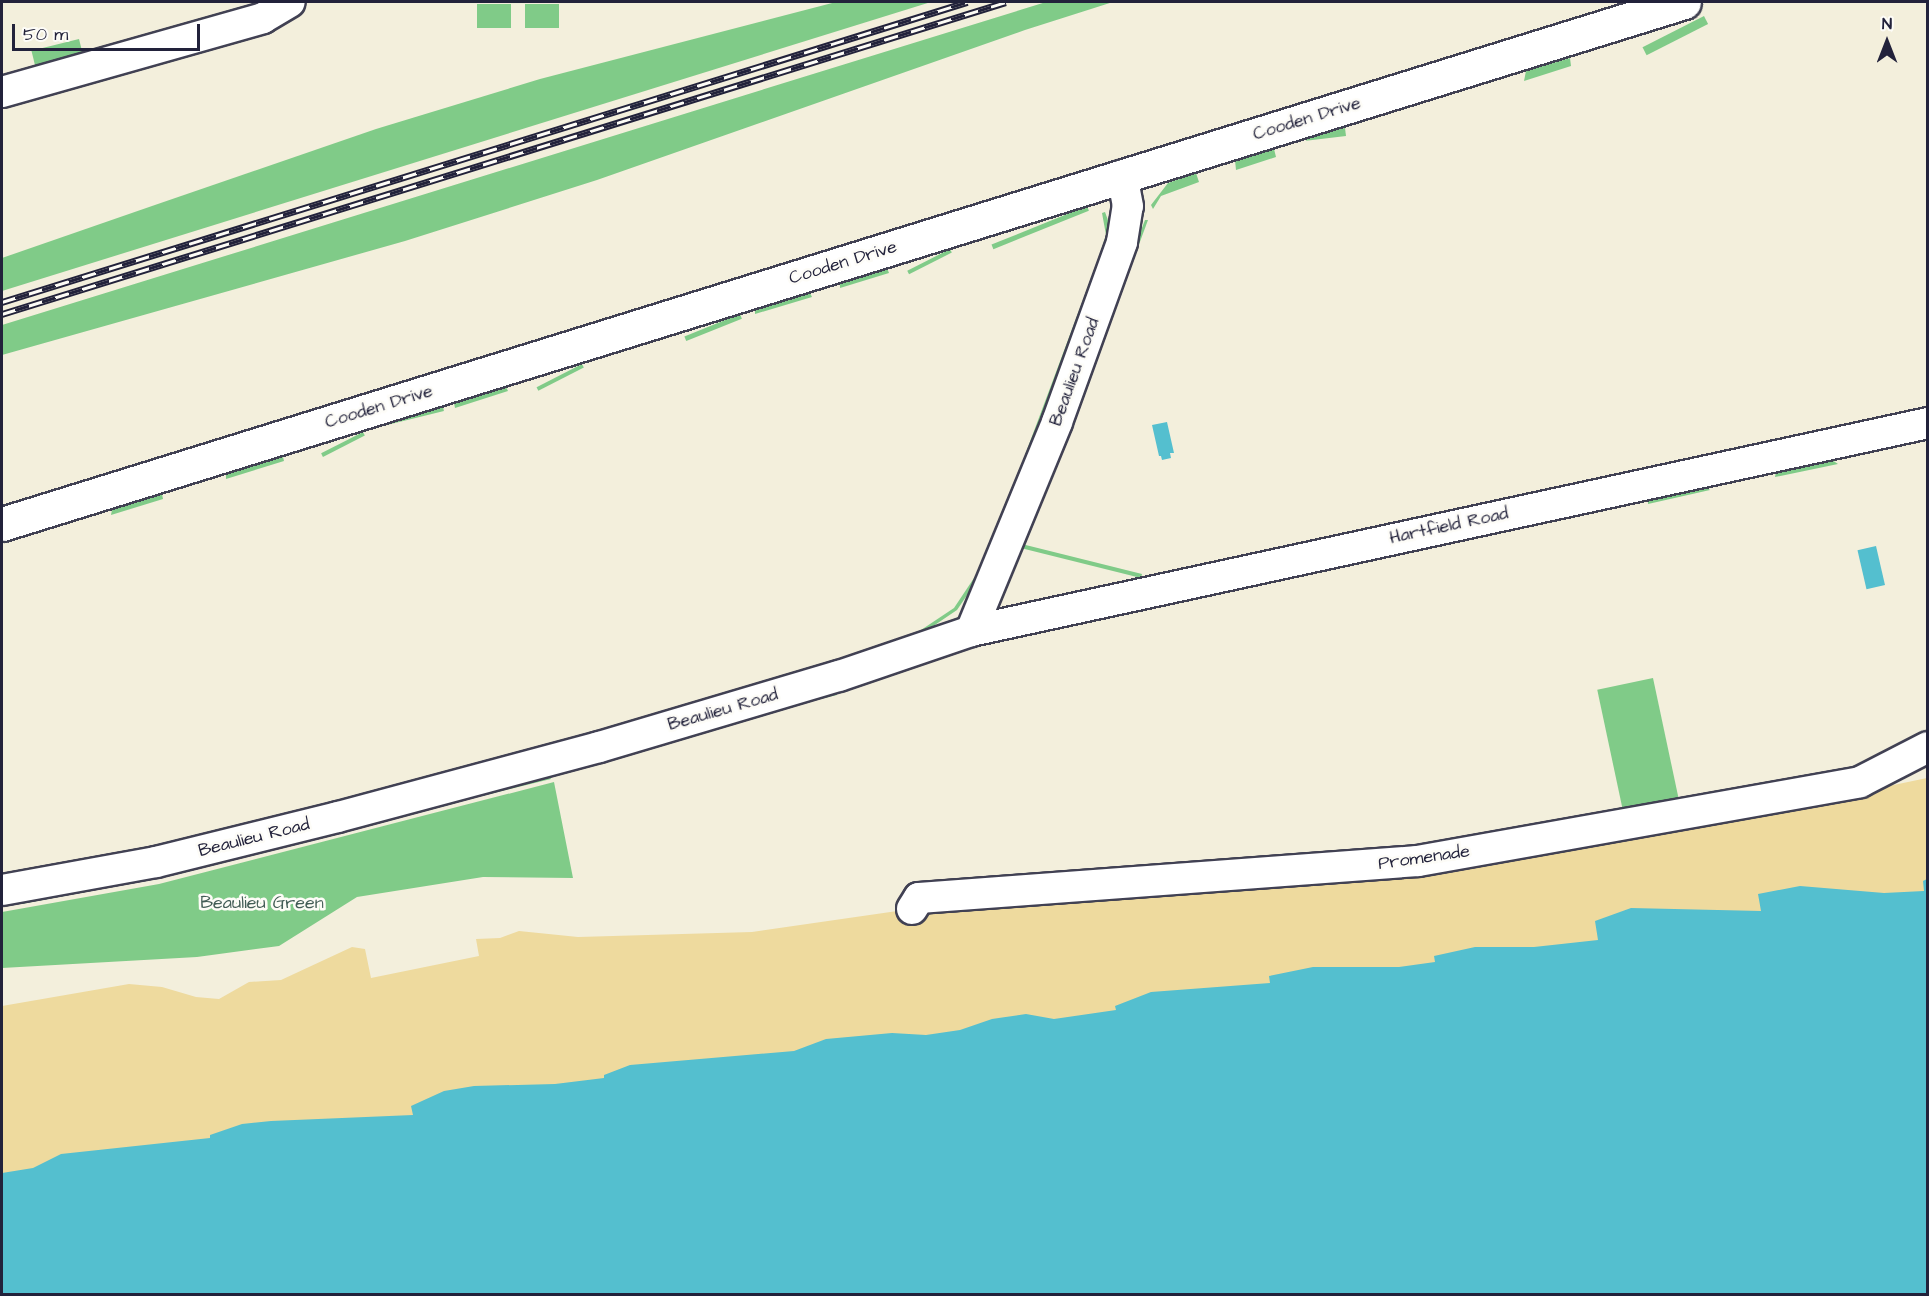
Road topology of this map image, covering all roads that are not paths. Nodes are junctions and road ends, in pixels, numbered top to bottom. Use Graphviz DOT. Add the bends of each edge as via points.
graph roads {
  1 [pos="290,2"];
  2 [pos="1684,2"];
  3 [pos="2,92"];
  4 [pos="1122,176"];
  5 [pos="1928,423"];
  6 [pos="2,524"];
  7 [pos="972,631"];
  8 [pos="1928,747"];
  9 [pos="2,890"];
  10 [pos="912,909"];
  1 -- 3 [label="street" via="263,18"];
  2 -- 4 [label="main road, Cooden Drive"];
  4 -- 6 [label="main road, Cooden Drive"];
  4 -- 7 [label="street, Beaulieu Road" via="1128,206 1122,242 1057,422"];
  5 -- 7 [label="street, Hartfield Road"];
  7 -- 9 [label="street, Beaulieu Road" via="839,676 610,744 338,817 156,862"];
  8 -- 10 [label="street, Promenade" via="1860,782 1418,861 919,898"];
}
